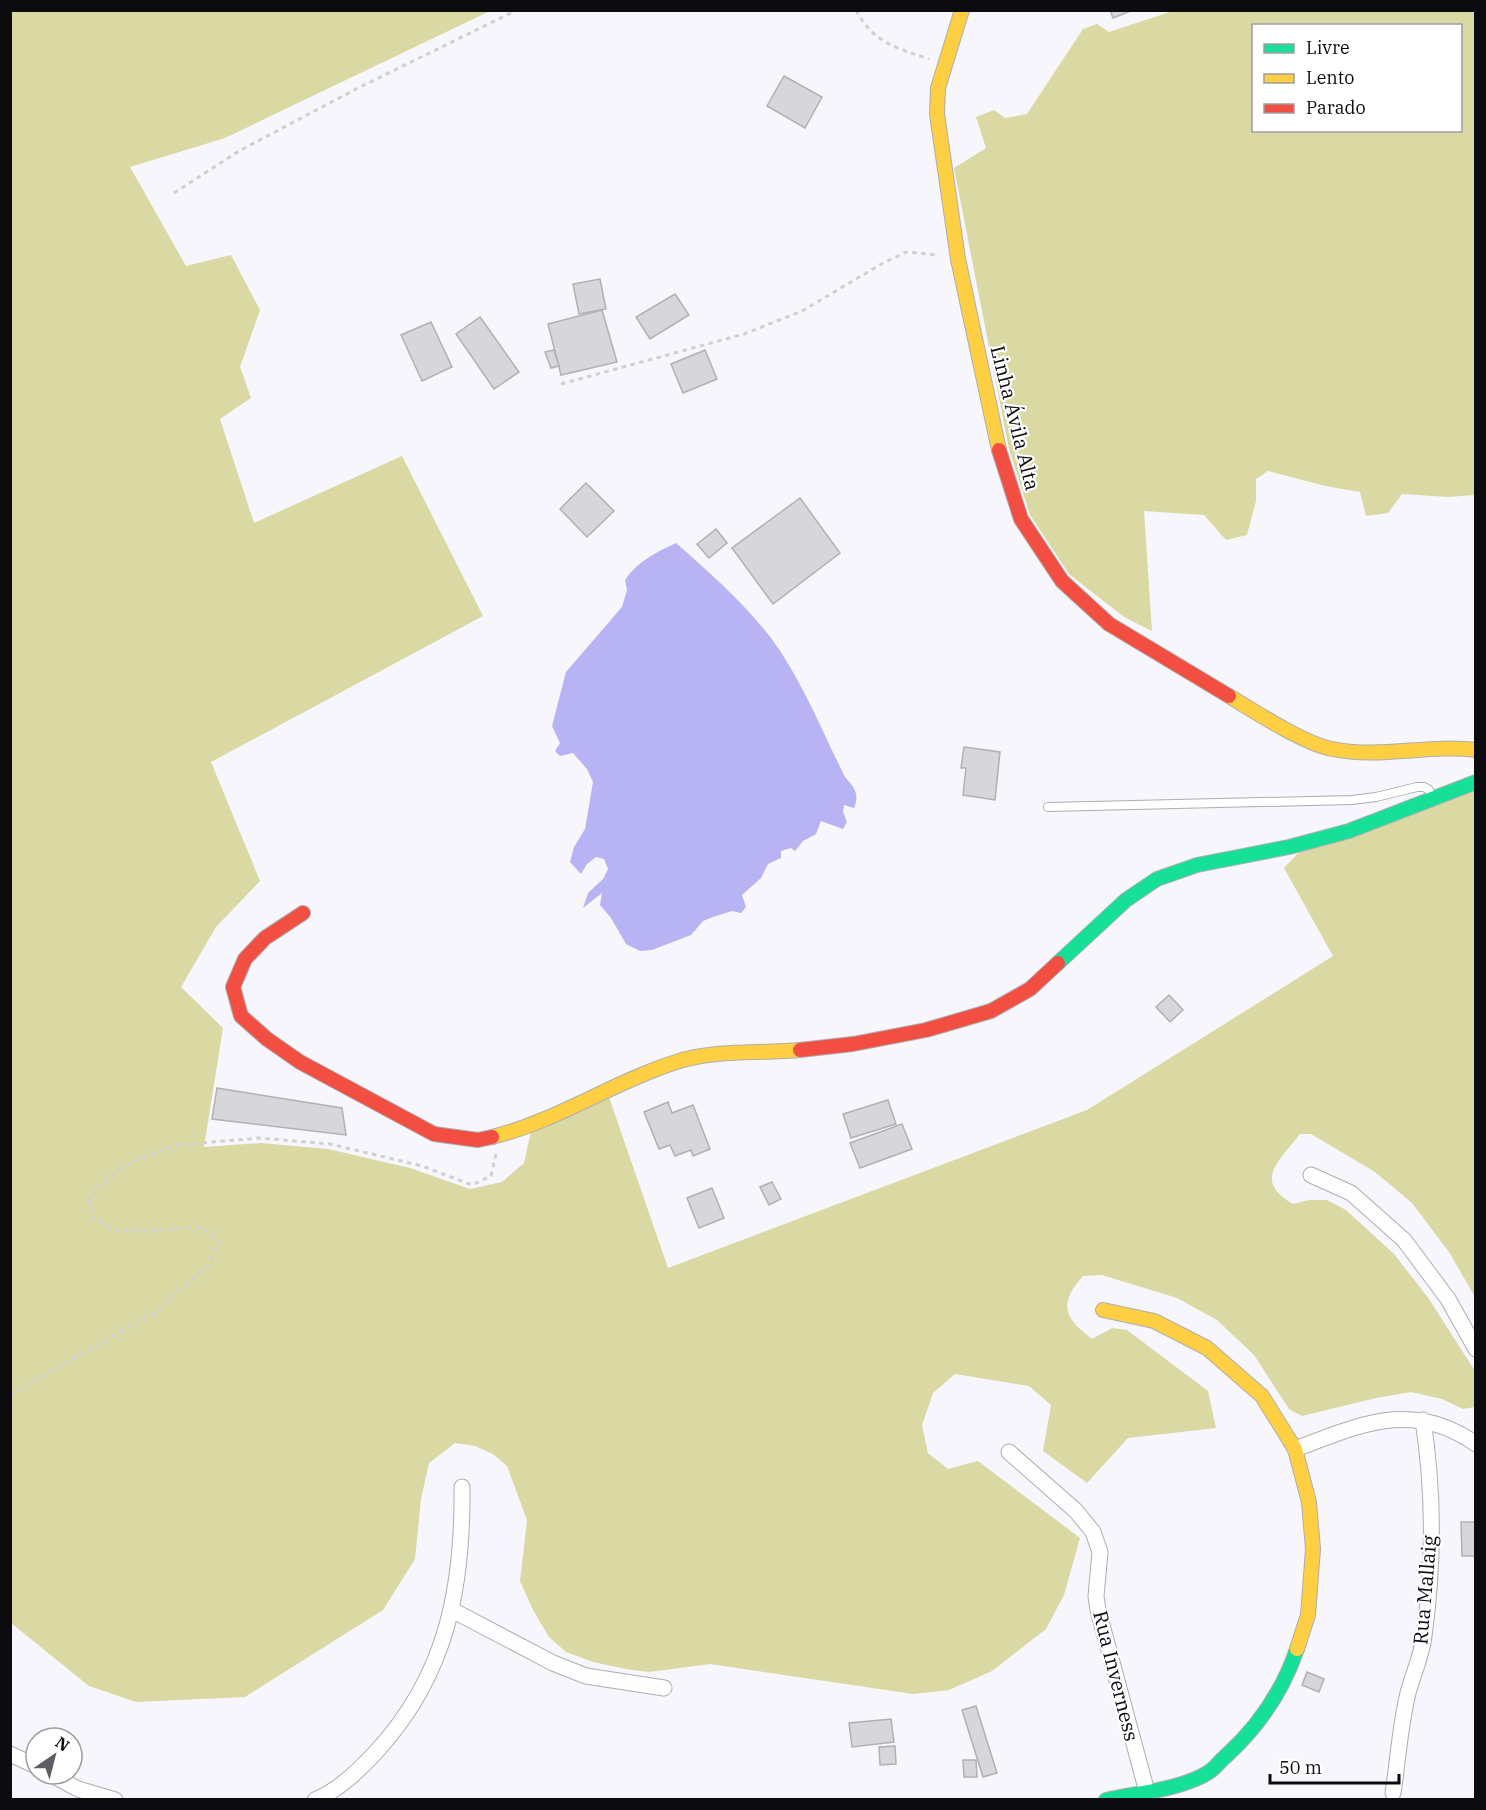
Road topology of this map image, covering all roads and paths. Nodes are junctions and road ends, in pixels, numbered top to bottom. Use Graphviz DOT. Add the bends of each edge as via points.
graph roads {
  1 [pos="517,10"];
  2 [pos="856,10"];
  3 [pos="962,10"];
  4 [pos="944,65"];
  5 [pos="174,193"];
  6 [pos="958,259"];
  7 [pos="561,384"];
  8 [pos="1476,750"];
  9 [pos="1476,782"];
  10 [pos="1432,798"];
  11 [pos="1048,807"];
  12 [pos="303,913"];
  13 [pos="500,1135"];
  14 [pos="1311,1175"];
  15 [pos="1103,1310"];
  16 [pos="1476,1349"];
  17 [pos="10,1395"];
  18 [pos="1423,1420"];
  19 [pos="1476,1444"];
  20 [pos="1295,1449"];
  21 [pos="1009,1452"];
  22 [pos="462,1487"];
  23 [pos="452,1610"];
  24 [pos="664,1688"];
  25 [pos="10,1754"];
  26 [pos="24,1760"];
  27 [pos="71,1786"];
  28 [pos="1146,1792"];
  29 [pos="1393,1793"];
  30 [pos="326,1798"];
  31 [pos="115,1800"];
  32 [pos="1106,1800"];
  1 -- 5 [label="path" via="239,151"];
  2 -- 4 [label="path" via="864,25 886,44"];
  3 -- 4 [label="street, Linha Ávila Alta"];
  4 -- 6 [label="street, Linha Ávila Alta" via="937,114"];
  6 -- 7 [label="path" via="906,252 802,311 744,334"];
  6 -- 8 [label="street, Linha Ávila Alta" via="1000,459 1021,519 1062,580 1109,624 1237,701 1331,749"];
  9 -- 10 [label="street"];
  10 -- 11 [label="lane" via="1429,790 1417,787 1352,800"];
  10 -- 13 [label="street" via="1349,831 1197,865 1157,879 1126,900 1030,989 991,1011 926,1030 853,1044 719,1053 678,1061"];
  12 -- 13 [label="street" via="265,938 246,959 232,987 241,1016 300,1062 434,1134 478,1140"];
  13 -- 17 [label="path" via="491,1176 472,1185 422,1166 330,1144 260,1138 177,1145 126,1164 102,1182 89,1200 92,1216 113,1230 193,1227 211,1232 219,1243 208,1266 155,1312"];
  14 -- 16 [label="street" via="1351,1193 1404,1240 1448,1299"];
  15 -- 20 [label="street" via="1154,1321 1207,1348 1262,1396"];
  18 -- 19 [label="street" via="1460,1433"];
  18 -- 20 [label="street" via="1393,1419 1360,1425"];
  18 -- 29 [label="street, Rua Mallaig" via="1432,1538 1428,1605 1424,1639 1408,1695"];
  20 -- 28 [label="street" via="1309,1502 1313,1558 1308,1616 1290,1669 1267,1710 1209,1772 1185,1783"];
  21 -- 28 [label="street, Rua Inverness" via="1093,1532 1100,1552 1098,1610"];
  22 -- 23 [label="street" via="462,1531"];
  23 -- 24 [label="street" via="586,1676"];
  23 -- 30 [label="street" via="435,1662 414,1703 363,1765"];
  25 -- 26 [label="street"];
  27 -- 31 [label="street"];
  28 -- 32 [label="street"];
}
